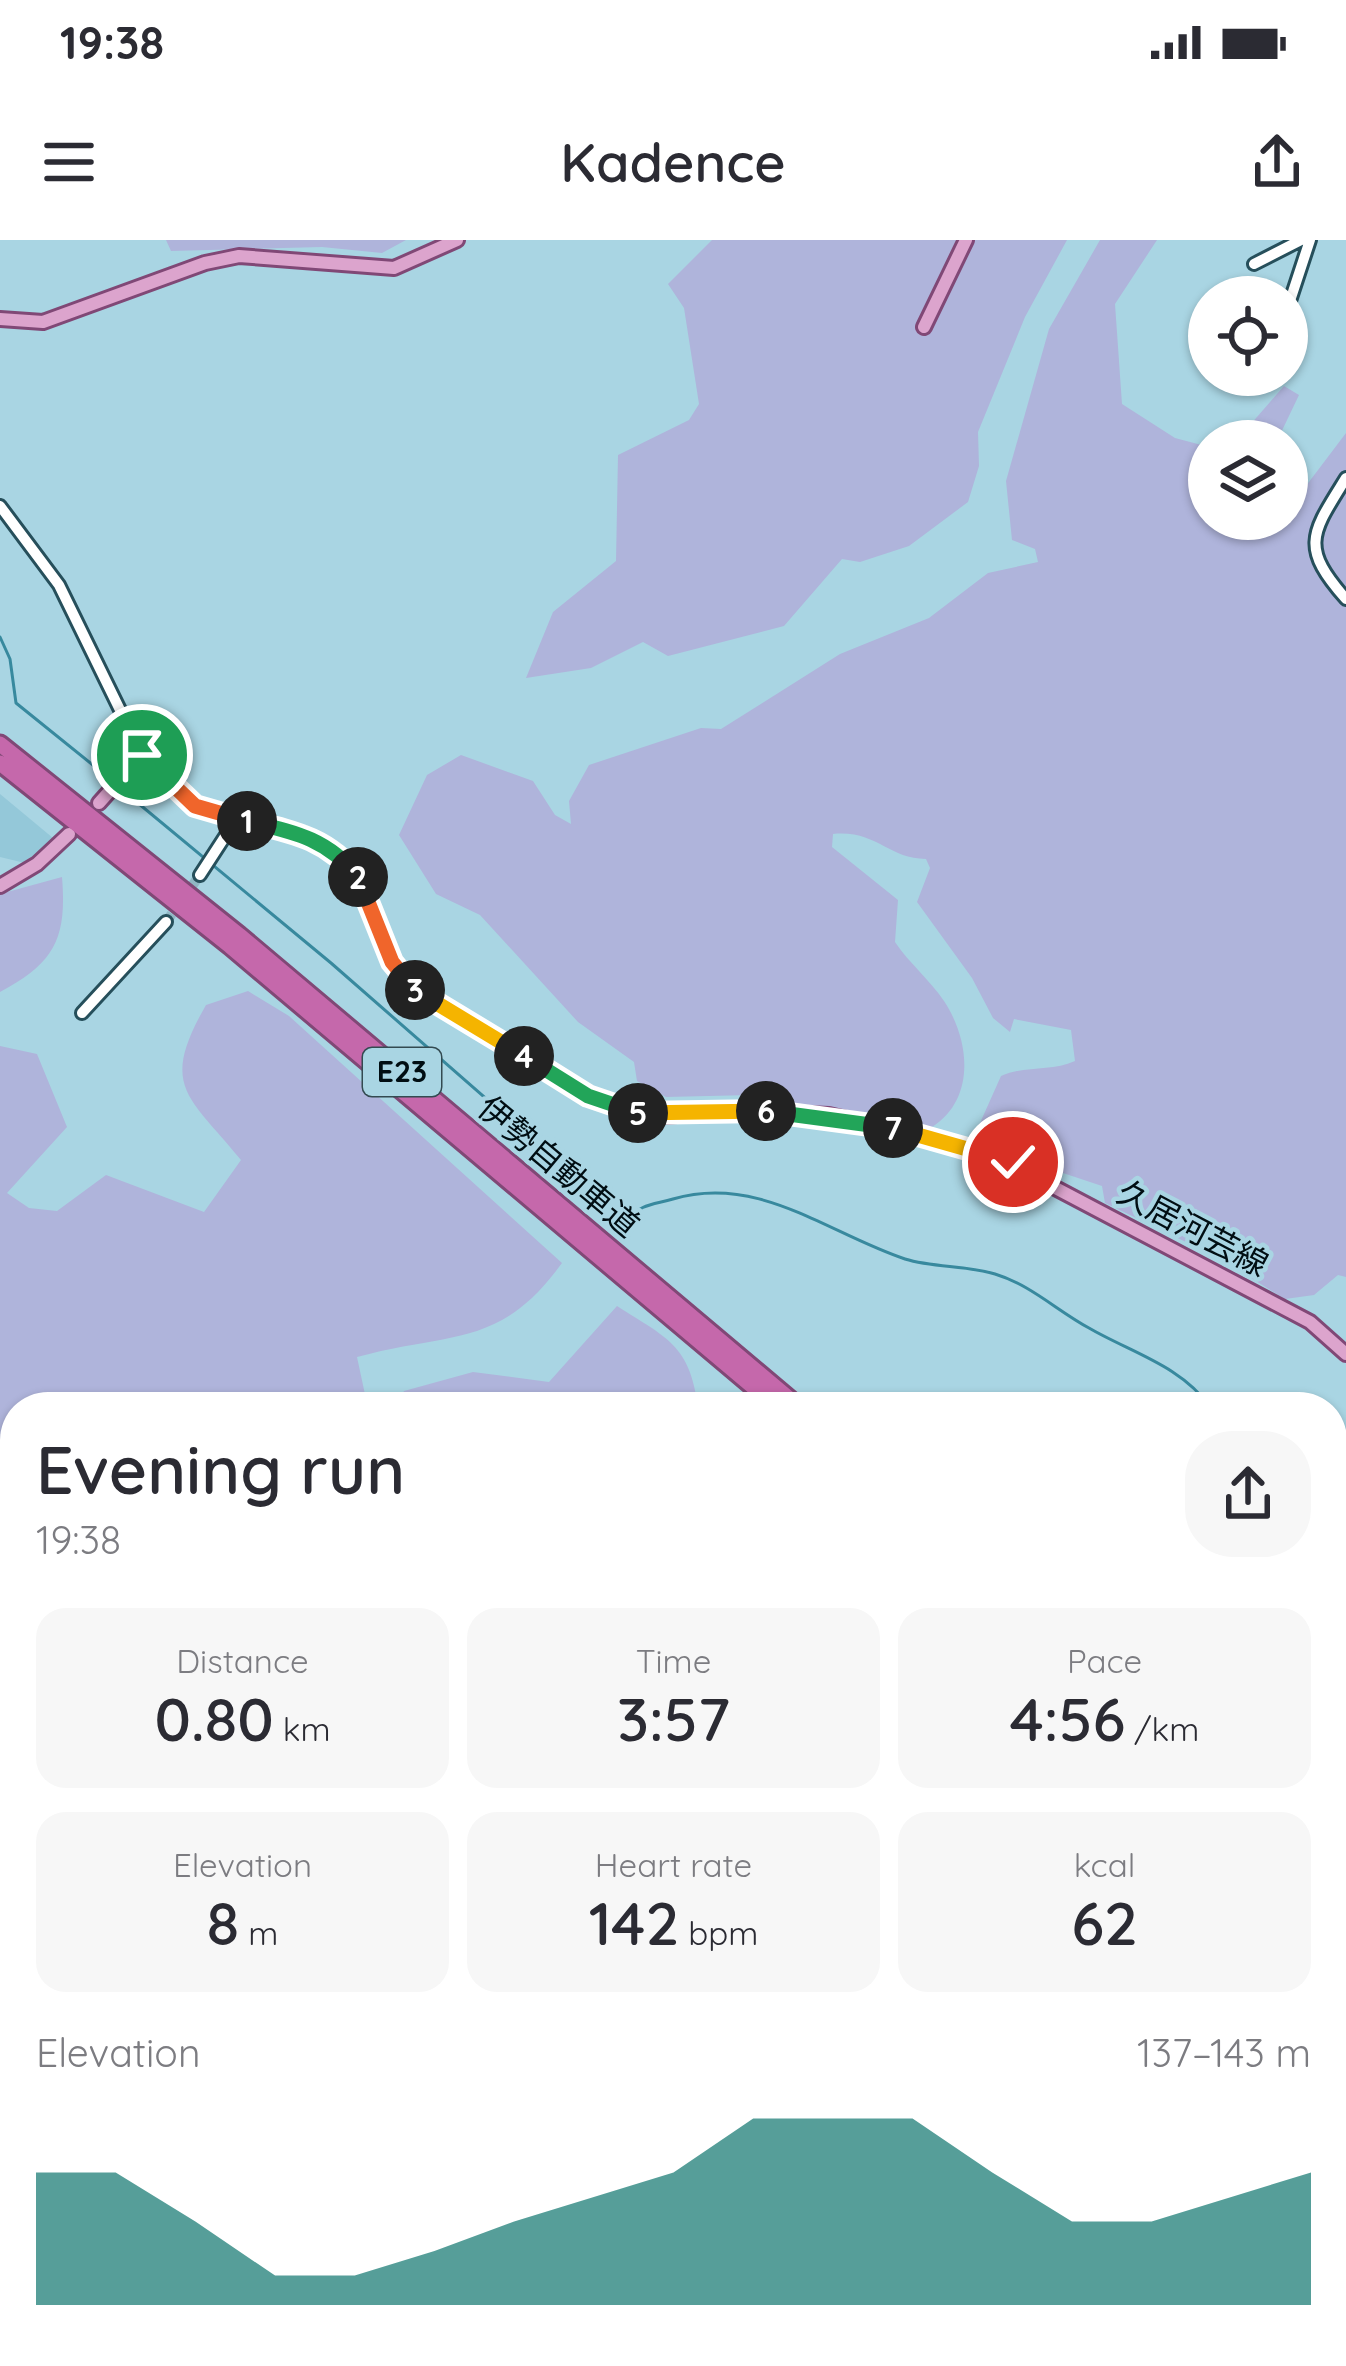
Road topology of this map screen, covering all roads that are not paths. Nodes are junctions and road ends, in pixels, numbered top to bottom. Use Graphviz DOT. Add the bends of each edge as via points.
graph roads {
  1 [pos="458,240"];
  2 [pos="966,240"];
  3 [pos="1306,240"];
  4 [pos="1254,264"];
  5 [pos="1296,276"];
  6 [pos="0,319"];
  7 [pos="924,327"];
  8 [pos="1346,478"];
  9 [pos="0,506"];
  10 [pos="1346,599"];
  11 [pos="0,744"];
  12 [pos="142,755"];
  13 [pos="0,763"];
  14 [pos="99,802"];
  15 [pos="237,818"];
  16 [pos="69,834"];
  17 [pos="200,875"];
  18 [pos="0,886"];
  19 [pos="166,922"];
  20 [pos="82,1013"];
  21 [pos="1346,1354"];
  22 [pos="758,1392"];
  23 [pos="782,1392"];
  1 -- 6 [label="main road" via="394,268 239,256 43,322"];
  2 -- 7 [label="main road"];
  3 -- 4 [label="street"];
  3 -- 5 [label="street"];
  8 -- 10 [label="street" via="1313,541 1317,564"];
  9 -- 12 [label="street" via="59,585"];
  11 -- 23 [label="highway, 伊勢自動車道 / E23" via="239,934"];
  12 -- 14 [label="main road"];
  12 -- 15 [label="main road, 久居河芸線" via="178,795"];
  13 -- 22 [label="highway, 伊勢自動車道 / E23" via="230,946"];
  15 -- 17 [label="street"];
  15 -- 21 [label="main road, 久居河芸線" via="303,834 340,854 362,882 392,962 416,992 588,1096 660,1116 830,1115 987,1152 1310,1322"];
  16 -- 18 [label="main road"];
  19 -- 20 [label="street"];
}
